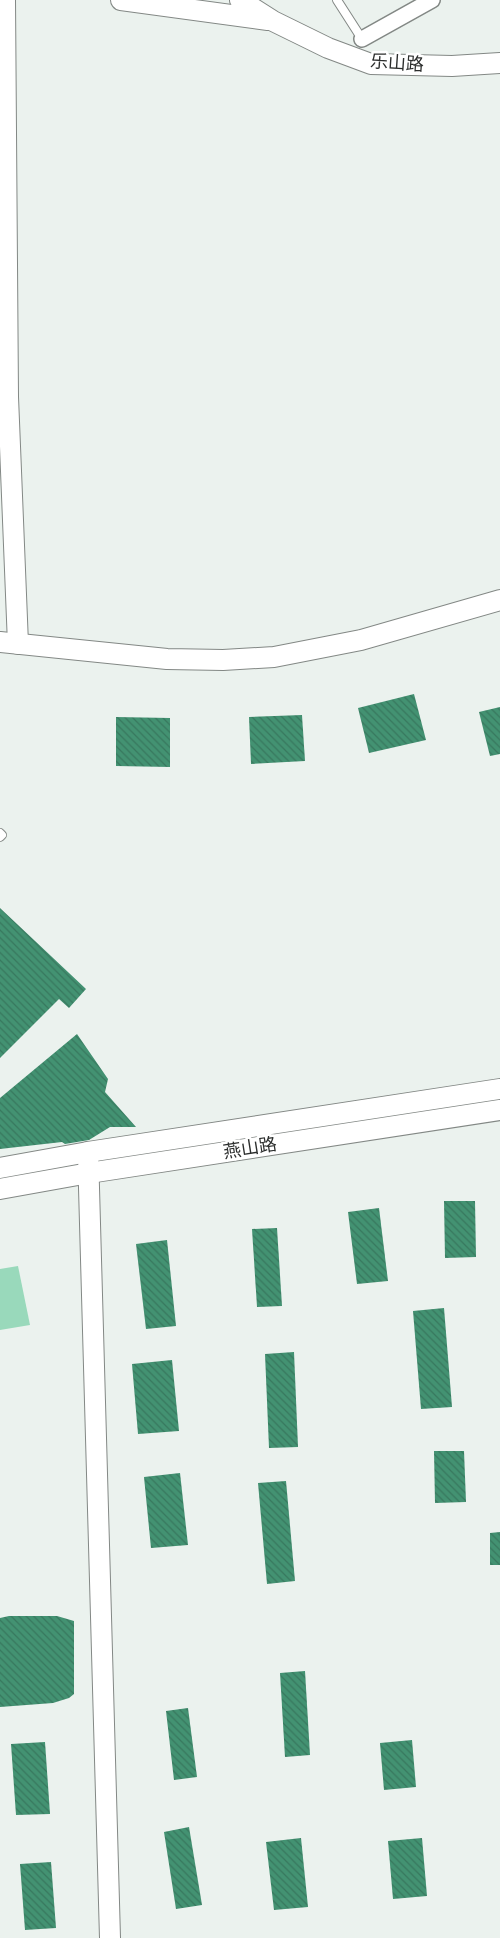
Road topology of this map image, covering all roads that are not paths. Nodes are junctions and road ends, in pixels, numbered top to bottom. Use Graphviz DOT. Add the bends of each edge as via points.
graph roads {
  1 [pos="5,0"];
  2 [pos="121,0"];
  3 [pos="240,0"];
  4 [pos="337,0"];
  5 [pos="432,0"];
  6 [pos="273,21"];
  7 [pos="362,39"];
  8 [pos="500,63"];
  9 [pos="4,396"];
  10 [pos="500,600"];
  11 [pos="9,643"];
  12 [pos="0,833"];
  13 [pos="0,837"];
  14 [pos="500,1089"];
  15 [pos="500,1110"];
  16 [pos="88,1152"];
  17 [pos="0,1168"];
  18 [pos="89,1173"];
  19 [pos="0,1189"];
  20 [pos="110,1938"];
  1 -- 9 [label="street"];
  2 -- 6 [label="street, 乐山路"];
  3 -- 6 [label="street, 乐山路"];
  4 -- 7 [label="lane"];
  5 -- 7 [label="street"];
  6 -- 8 [label="street, 乐山路" via="370,64 452,66"];
  9 -- 11 [label="street"];
  10 -- 11 [label="street" via="361,640 274,657 167,659"];
  12 -- 13 [label="lane"];
  14 -- 16 [label="street, 燕山路"];
  15 -- 18 [label="street, 燕山路"];
  16 -- 17 [label="street, 燕山路"];
  16 -- 18 [label="street"];
  18 -- 19 [label="street, 燕山路"];
  18 -- 20 [label="street"];
}
